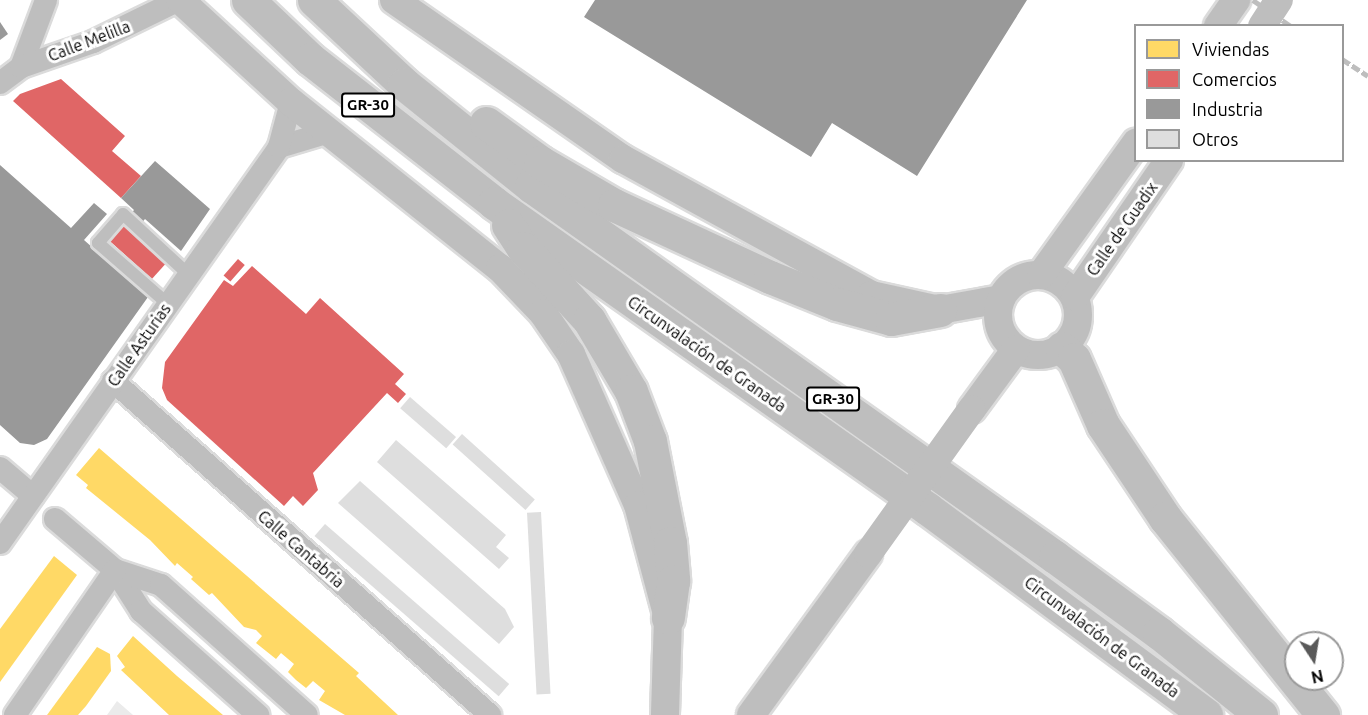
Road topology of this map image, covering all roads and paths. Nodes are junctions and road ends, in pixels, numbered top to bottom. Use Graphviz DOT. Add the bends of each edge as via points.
graph roads {
  1 [pos="46,0"];
  2 [pos="179,0"];
  3 [pos="248,0"];
  4 [pos="314,0"];
  5 [pos="394,0"];
  6 [pos="1236,0"];
  7 [pos="1279,0"];
  8 [pos="1219,24"];
  9 [pos="1263,24"];
  10 [pos="21,67"];
  11 [pos="0,83"];
  12 [pos="404,84"];
  13 [pos="291,102"];
  14 [pos="329,132"];
  15 [pos="1134,146"];
  16 [pos="279,147"];
  17 [pos="1168,162"];
  18 [pos="494,204"];
  19 [pos="189,274"];
  20 [pos="1041,275"];
  21 [pos="1075,297"];
  22 [pos="1001,299"];
  23 [pos="168,304"];
  24 [pos="940,310"];
  25 [pos="1062,348"];
  26 [pos="1016,349"];
  27 [pos="114,381"];
  28 [pos="0,468"];
  29 [pos="33,496"];
  30 [pos="55,519"];
  31 [pos="0,543"];
  32 [pos="115,570"];
  33 [pos="668,618"];
  34 [pos="15,715"];
  35 [pos="258,715"];
  36 [pos="307,715"];
  37 [pos="490,715"];
  38 [pos="665,715"];
  39 [pos="751,715"];
  40 [pos="1206,715"];
  41 [pos="1261,715"];
  42 [pos="1323,715"];
  1 -- 10 [label="street"];
  2 -- 10 [label="street, Calle Melilla" via="93,42"];
  2 -- 13 [label="street"];
  3 -- 18 [label="highway, Circunvalación de Granada / GR-30" via="310,59"];
  4 -- 12 [label="highway, Circunvalación de Granada / GR-30"];
  5 -- 24 [label="street" via="623,159 871,294"];
  6 -- 8 [label="street"];
  7 -- 9 [label="street, bridge"];
  10 -- 11 [label="street, Calle Melilla"];
  12 -- 24 [label="highway" via="446,95 540,162 614,205 770,277 837,304 891,319"];
  12 -- 41 [label="highway, Circunvalación de Granada / GR-30" via="615,248 1046,550"];
  13 -- 14 [label="street"];
  13 -- 16 [label="street, Calle Asturias"];
  14 -- 16 [label="street"];
  14 -- 33 [label="street" via="500,268 543,313 571,354 618,452 638,505"];
  15 -- 20 [label="street"];
  16 -- 19 [label="street, Calle Asturias"];
  17 -- 21 [label="street, Calle de Guadix"];
  18 -- 33 [label="highway" via="523,248 589,320 631,390 650,441 670,543 673,581"];
  18 -- 40 [label="highway, Circunvalación de Granada / GR-30" via="928,509"];
  19 -- 23 [label="street, Calle Asturias"];
  19 -- 23 [label="lane" via="123,214 98,243"];
  20 -- 21 [label="street" via="1066,286"];
  20 -- 22 [label="street" via="1017,281"];
  21 -- 25 [label="street" via="1076,330"];
  22 -- 24 [label="street"];
  22 -- 26 [label="street" via="998,322 1001,332"];
  23 -- 27 [label="street, Calle Asturias"];
  25 -- 26 [label="street" via="1039,355"];
  25 -- 42 [label="highway" via="1074,358 1103,425 1165,518"];
  26 -- 39 [label="street, bridge"];
  27 -- 29 [label="street, Calle Asturias"];
  27 -- 37 [label="street, Calle Cantabria"];
  28 -- 29 [label="street"];
  29 -- 31 [label="street, Calle Asturias"];
  30 -- 32 [label="street"];
  32 -- 34 [label="street"];
  32 -- 35 [label="street" via="141,611"];
  32 -- 36 [label="street" via="161,585"];
  33 -- 38 [label="street"];
}
